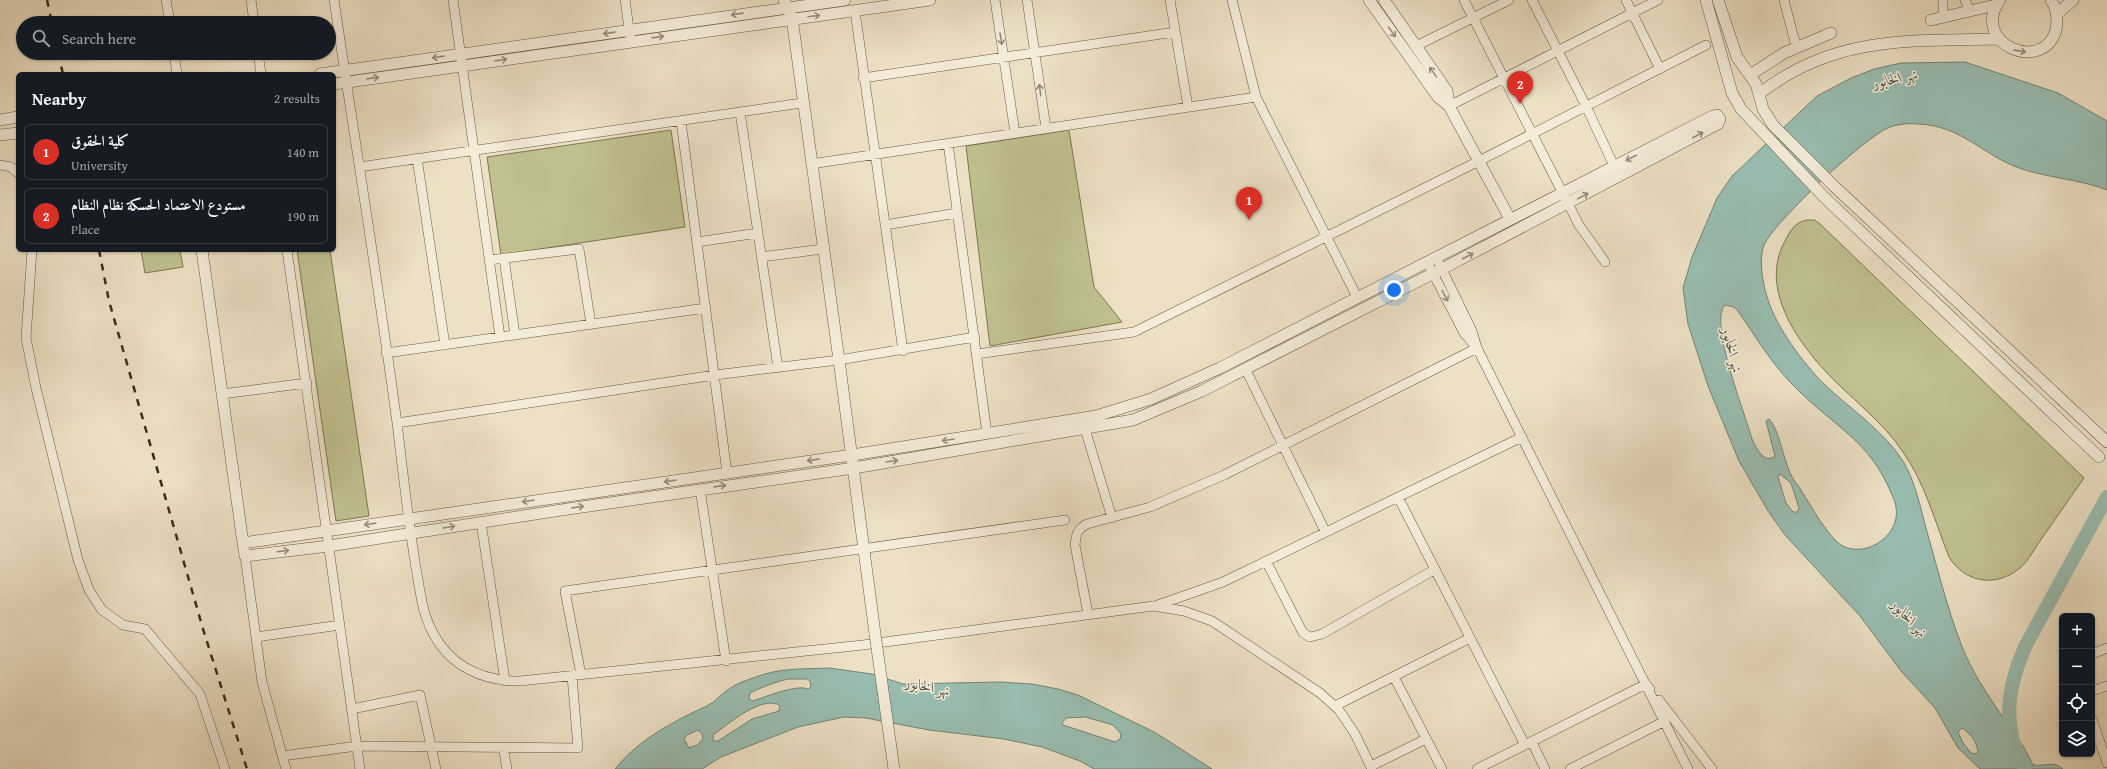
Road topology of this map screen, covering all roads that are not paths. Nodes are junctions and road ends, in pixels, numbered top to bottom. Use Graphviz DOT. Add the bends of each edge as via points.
graph roads {
  1 [pos="166,0"];
  2 [pos="251,0"];
  3 [pos="334,0"];
  4 [pos="453,0"];
  5 [pos="625,0"];
  6 [pos="845,0"];
  7 [pos="930,0"];
  8 [pos="995,0"];
  9 [pos="1027,0"];
  10 [pos="1170,0"];
  11 [pos="1232,0"];
  12 [pos="1370,0"];
  13 [pos="1384,0"];
  14 [pos="1464,0"];
  15 [pos="1509,0"];
  16 [pos="1532,0"];
  17 [pos="1626,0"];
  18 [pos="1658,0"];
  19 [pos="1706,0"];
  20 [pos="1718,0"];
  21 [pos="1784,0"];
  22 [pos="1943,0"];
  23 [pos="1966,0"];
  24 [pos="2050,0"];
  25 [pos="2073,0"];
  26 [pos="1998,3"];
  27 [pos="785,4"];
  28 [pos="855,11"];
  29 [pos="1970,11"];
  30 [pos="1632,13"];
  31 [pos="2057,14"];
  32 [pos="169,16"];
  33 [pos="253,16"];
  34 [pos="1473,17"];
  35 [pos="792,18"];
  36 [pos="1943,18"];
  37 [pos="1931,20"];
  38 [pos="629,30"];
  39 [pos="1176,32"];
  40 [pos="1831,33"];
  41 [pos="1999,39"];
  42 [pos="631,41"];
  43 [pos="1706,45"];
  44 [pos="1416,46"];
  45 [pos="1796,46"];
  46 [pos="1558,51"];
  47 [pos="1035,53"];
  48 [pos="1004,58"];
  49 [pos="175,60"];
  50 [pos="259,60"];
  51 [pos="461,60"];
  52 [pos="1660,69"];
  53 [pos="345,70"];
  54 [pos="177,72"];
  55 [pos="261,72"];
  56 [pos="332,72"];
  57 [pos="1750,75"];
  58 [pos="863,78"];
  59 [pos="1504,78"];
  60 [pos="346,82"];
  61 [pos="336,84"];
  62 [pos="1759,94"];
  63 [pos="1256,97"];
  64 [pos="802,103"];
  65 [pos="1449,106"];
  66 [pos="1586,106"];
  67 [pos="1188,107"];
  68 [pos="740,112"];
  69 [pos="16,117"];
  70 [pos="0,120"];
  71 [pos="681,121"];
  72 [pos="1046,128"];
  73 [pos="16,133"];
  74 [pos="1015,133"];
  75 [pos="1532,134"];
  76 [pos="0,135"];
  77 [pos="948,143"];
  78 [pos="474,150"];
  79 [pos="874,154"];
  80 [pos="417,158"];
  81 [pos="1479,161"];
  82 [pos="811,164"];
  83 [pos="0,165"];
  84 [pos="360,166"];
  85 [pos="1614,166"];
  86 [pos="16,171"];
  87 [pos="1562,193"];
  88 [pos="1568,204"];
  89 [pos="1853,204"];
  90 [pos="958,213"];
  91 [pos="1843,214"];
  92 [pos="1510,219"];
  93 [pos="884,225"];
  94 [pos="758,233"];
  95 [pos="1326,237"];
  96 [pos="697,242"];
  97 [pos="823,249"];
  98 [pos="32,252"];
  99 [pos="202,252"];
  100 [pos="287,252"];
  101 [pos="761,257"];
  102 [pos="504,258"];
  103 [pos="1432,259"];
  104 [pos="490,260"];
  105 [pos="1605,262"];
  106 [pos="1438,271"];
  107 [pos="1357,297"];
  108 [pos="706,308"];
  109 [pos="591,324"];
  110 [pos="515,335"];
  111 [pos="500,337"];
  112 [pos="975,337"];
  113 [pos="445,345"];
  114 [pos="1477,348"];
  115 [pos="903,351"];
  116 [pos="386,353"];
  117 [pos="977,354"];
  118 [pos="840,360"];
  119 [pos="778,368"];
  120 [pos="1245,368"];
  121 [pos="714,375"];
  122 [pos="307,383"];
  123 [pos="222,394"];
  124 [pos="397,423"];
  125 [pos="1084,429"];
  126 [pos="1522,437"];
  127 [pos="987,440"];
  128 [pos="2107,442"];
  129 [pos="1284,446"];
  130 [pos="852,455"];
  131 [pos="2099,457"];
  132 [pos="854,468"];
  133 [pos="727,473"];
  134 [pos="700,489"];
  135 [pos="1398,498"];
  136 [pos="1112,518"];
  137 [pos="409,519"];
  138 [pos="1065,520"];
  139 [pos="481,522"];
  140 [pos="327,530"];
  141 [pos="1325,532"];
  142 [pos="410,533"];
  143 [pos="243,543"];
  144 [pos="329,546"];
  145 [pos="864,548"];
  146 [pos="245,556"];
  147 [pos="1266,562"];
  148 [pos="712,570"];
  149 [pos="1434,570"];
  150 [pos="1153,606"];
  151 [pos="1088,614"];
  152 [pos="340,625"];
  153 [pos="256,637"];
  154 [pos="1470,638"];
  155 [pos="2107,648"];
  156 [pos="2095,653"];
  157 [pos="726,661"];
  158 [pos="576,675"];
  159 [pos="1394,677"];
  160 [pos="505,681"];
  161 [pos="1646,684"];
  162 [pos="2107,686"];
  163 [pos="2095,690"];
  164 [pos="1335,706"];
  165 [pos="352,709"];
  166 [pos="2093,721"];
  167 [pos="1665,722"];
  168 [pos="1426,739"];
  169 [pos="1529,743"];
  170 [pos="357,746"];
  171 [pos="431,747"];
  172 [pos="503,747"];
  173 [pos="282,756"];
  174 [pos="2107,763"];
  175 [pos="1372,768"];
  176 [pos="225,769"];
  177 [pos="286,769"];
  178 [pos="360,769"];
  179 [pos="436,769"];
  180 [pos="507,769"];
  181 [pos="894,769"];
  182 [pos="1442,769"];
  183 [pos="1477,769"];
  184 [pos="1545,769"];
  185 [pos="1570,769"];
  186 [pos="1688,769"];
  187 [pos="1712,769"];
  1 -- 32 [label="street"];
  2 -- 33 [label="street"];
  3 -- 53 [label="street"];
  4 -- 51 [label="street"];
  5 -- 38 [label="street"];
  6 -- 27 [label="street" via="805,7"];
  7 -- 28 [label="street"];
  8 -- 48 [label="street, one-way"];
  9 -- 47 [label="street"];
  10 -- 39 [label="street"];
  11 -- 63 [label="street"];
  12 -- 65 [label="street, one-way" via="1438,97"];
  13 -- 44 [label="street"];
  14 -- 34 [label="street"];
  15 -- 34 [label="street"];
  16 -- 46 [label="street"];
  17 -- 30 [label="street"];
  18 -- 30 [label="street"];
  19 -- 91 [label="street" via="1732,93 1741,109"];
  20 -- 57 [label="street" via="1733,49"];
  21 -- 45 [label="street"];
  22 -- 36 [label="street"];
  23 -- 29 [label="street"];
  24 -- 31 [label="street"];
  25 -- 31 [label="street"];
  26 -- 29 [label="street"];
  26 -- 41 [label="street" via="1993,22"];
  27 -- 35 [label="street"];
  27 -- 38 [label="street, one-way"];
  35 -- 28 [label="street, one-way"];
  28 -- 58 [label="street"];
  29 -- 36 [label="street"];
  30 -- 46 [label="street"];
  30 -- 52 [label="street"];
  41 -- 31 [label="street, one-way" via="2006,46 2019,51 2033,51 2042,47 2054,33"];
  34 -- 44 [label="street"];
  34 -- 59 [label="street"];
  42 -- 35 [label="street, one-way"];
  35 -- 64 [label="street"];
  36 -- 37 [label="street"];
  38 -- 42 [label="street"];
  38 -- 51 [label="street, one-way"];
  39 -- 47 [label="street"];
  39 -- 67 [label="street"];
  40 -- 45 [label="street"];
  41 -- 62 [label="street" via="1895,41 1858,47 1795,70"];
  51 -- 42 [label="street, one-way"];
  43 -- 52 [label="street"];
  65 -- 44 [label="street, one-way" via="1447,91"];
  45 -- 57 [label="street"];
  46 -- 59 [label="street"];
  46 -- 66 [label="street"];
  47 -- 48 [label="street"];
  72 -- 47 [label="street, one-way"];
  48 -- 58 [label="street"];
  48 -- 74 [label="street"];
  49 -- 54 [label="street"];
  50 -- 55 [label="street"];
  51 -- 53 [label="street, one-way"];
  60 -- 51 [label="street, one-way"];
  51 -- 78 [label="street"];
  52 -- 66 [label="street"];
  53 -- 56 [label="street"];
  53 -- 60 [label="street"];
  57 -- 62 [label="street"];
  58 -- 79 [label="street"];
  59 -- 65 [label="street"];
  59 -- 75 [label="street"];
  60 -- 61 [label="street"];
  60 -- 84 [label="street"];
  62 -- 89 [label="street" via="1763,109 1773,125"];
  63 -- 67 [label="street"];
  63 -- 95 [label="street"];
  64 -- 68 [label="street"];
  64 -- 82 [label="street"];
  65 -- 81 [label="street"];
  66 -- 75 [label="street"];
  66 -- 85 [label="street"];
  67 -- 72 [label="street"];
  68 -- 71 [label="street"];
  68 -- 94 [label="street"];
  69 -- 70 [label="street"];
  71 -- 78 [label="street"];
  71 -- 96 [label="street"];
  72 -- 74 [label="street"];
  73 -- 76 [label="street"];
  74 -- 77 [label="street"];
  75 -- 81 [label="street"];
  75 -- 87 [label="street"];
  77 -- 79 [label="street"];
  77 -- 90 [label="street"];
  78 -- 80 [label="street"];
  78 -- 104 [label="street"];
  79 -- 82 [label="street"];
  79 -- 93 [label="street"];
  80 -- 84 [label="street"];
  80 -- 113 [label="street"];
  81 -- 92 [label="street"];
  81 -- 95 [label="street"];
  82 -- 97 [label="street"];
  83 -- 86 [label="street" via="11,167"];
  84 -- 116 [label="street"];
  85 -- 87 [label="street"];
  88 -- 85 [label="street, one-way" via="1718,124 1720,119 1717,115 1713,116"];
  87 -- 88 [label="street"];
  87 -- 92 [label="street"];
  88 -- 105 [label="street" via="1579,225"];
  106 -- 88 [label="street, one-way"];
  89 -- 91 [label="street"];
  89 -- 128 [label="street"];
  90 -- 93 [label="street"];
  90 -- 112 [label="street"];
  91 -- 131 [label="street"];
  92 -- 103 [label="street"];
  93 -- 115 [label="street"];
  94 -- 96 [label="street"];
  94 -- 101 [label="street"];
  95 -- 107 [label="street"];
  95 -- 117 [label="street" via="1134,332"];
  96 -- 108 [label="street"];
  97 -- 101 [label="street"];
  97 -- 118 [label="street"];
  98 -- 176 [label="street" via="26,338 77,553 89,590 102,610 123,625 145,629 200,694"];
  99 -- 123 [label="street"];
  100 -- 122 [label="street"];
  101 -- 119 [label="street"];
  102 -- 104 [label="street"];
  102 -- 109 [label="street" via="579,249"];
  102 -- 110 [label="street"];
  103 -- 106 [label="street"];
  103 -- 107 [label="street"];
  104 -- 111 [label="street"];
  106 -- 114 [label="street" via="1464,333"];
  106 -- 120 [label="street"];
  107 -- 127 [label="street" via="1220,368 1151,399 1096,416"];
  108 -- 109 [label="street"];
  108 -- 121 [label="street"];
  109 -- 110 [label="street"];
  110 -- 111 [label="street"];
  111 -- 113 [label="street"];
  112 -- 115 [label="street"];
  112 -- 117 [label="street"];
  113 -- 116 [label="street"];
  114 -- 126 [label="street"];
  114 -- 129 [label="street"];
  115 -- 118 [label="street"];
  116 -- 124 [label="street"];
  117 -- 127 [label="street"];
  118 -- 119 [label="street"];
  118 -- 130 [label="street"];
  119 -- 121 [label="street"];
  120 -- 125 [label="street" via="1151,414"];
  120 -- 129 [label="street"];
  121 -- 124 [label="street"];
  121 -- 133 [label="street"];
  122 -- 123 [label="street"];
  122 -- 140 [label="street"];
  123 -- 143 [label="street"];
  124 -- 137 [label="street"];
  125 -- 127 [label="street"];
  125 -- 136 [label="street"];
  126 -- 135 [label="street"];
  126 -- 161 [label="street"];
  127 -- 130 [label="street, one-way"];
  132 -- 127 [label="street, one-way"];
  129 -- 136 [label="street" via="1157,504"];
  129 -- 141 [label="street"];
  130 -- 132 [label="street"];
  130 -- 133 [label="street, one-way"];
  134 -- 132 [label="street, one-way"];
  132 -- 145 [label="street"];
  133 -- 137 [label="street, one-way"];
  139 -- 134 [label="street, one-way"];
  134 -- 148 [label="street"];
  135 -- 141 [label="street"];
  135 -- 149 [label="street"];
  136 -- 151 [label="street" via="1087,524 1076,534"];
  137 -- 140 [label="street, one-way"];
  137 -- 142 [label="street"];
  138 -- 145 [label="street"];
  142 -- 139 [label="street, one-way"];
  139 -- 160 [label="street"];
  140 -- 143 [label="street"];
  140 -- 144 [label="street"];
  141 -- 147 [label="street"];
  142 -- 144 [label="street"];
  142 -- 160 [label="street" via="423,608 433,634 449,655 469,671 479,676"];
  143 -- 146 [label="street"];
  146 -- 144 [label="street, one-way"];
  144 -- 152 [label="street"];
  145 -- 148 [label="street"];
  145 -- 181 [label="street, bridge"];
  146 -- 153 [label="street"];
  147 -- 149 [label="street" via="1303,633 1310,637 1322,634"];
  147 -- 150 [label="street" via="1207,589"];
  148 -- 157 [label="street"];
  148 -- 158 [label="street" via="565,592"];
  149 -- 154 [label="street"];
  150 -- 151 [label="street"];
  150 -- 164 [label="street" via="1184,611 1212,622 1320,693"];
  151 -- 157 [label="street"];
  152 -- 153 [label="street"];
  152 -- 165 [label="street"];
  153 -- 173 [label="street" via="262,682"];
  154 -- 159 [label="street"];
  154 -- 169 [label="street"];
  155 -- 156 [label="street"];
  157 -- 158 [label="street"];
  158 -- 160 [label="street"];
  158 -- 172 [label="street" via="578,748"];
  159 -- 164 [label="street"];
  159 -- 168 [label="street"];
  161 -- 167 [label="street"];
  161 -- 169 [label="street"];
  161 -- 187 [label="street"];
  162 -- 163 [label="street"];
  164 -- 175 [label="street" via="1356,734"];
  165 -- 170 [label="street"];
  165 -- 171 [label="street" via="420,695"];
  166 -- 174 [label="street"];
  167 -- 185 [label="street"];
  167 -- 186 [label="street"];
  168 -- 175 [label="street"];
  168 -- 182 [label="street"];
  169 -- 183 [label="street"];
  169 -- 184 [label="street"];
  170 -- 171 [label="street"];
  170 -- 173 [label="street"];
  170 -- 178 [label="street"];
  171 -- 172 [label="street"];
  171 -- 179 [label="street"];
  172 -- 180 [label="street"];
  173 -- 177 [label="street"];
}
